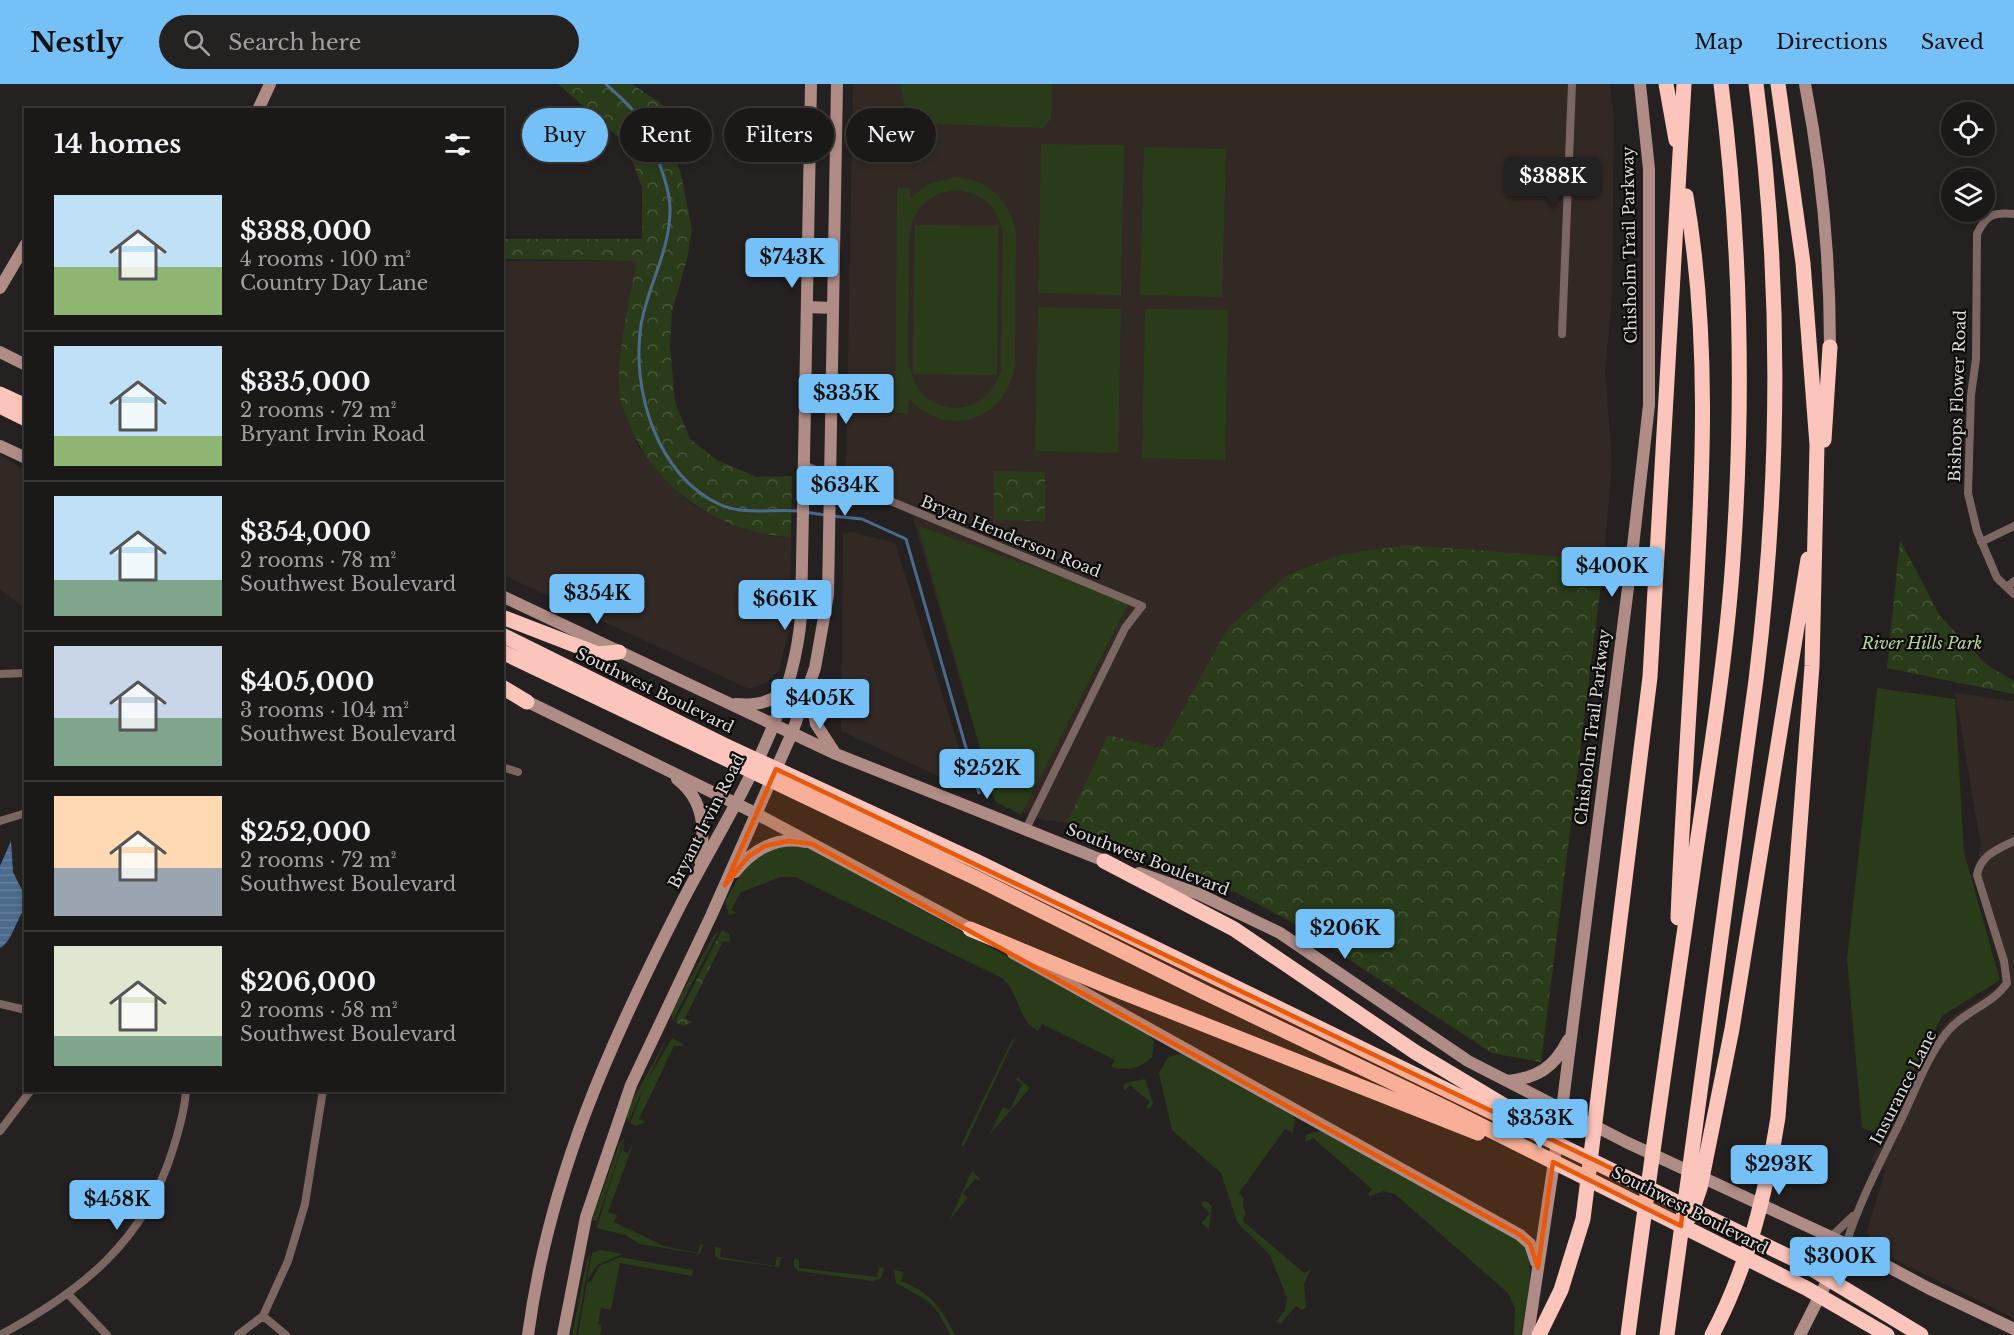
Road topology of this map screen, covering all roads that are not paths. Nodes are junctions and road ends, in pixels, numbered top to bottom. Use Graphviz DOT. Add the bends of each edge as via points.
graph roads {
  1 [pos="270,84"];
  2 [pos="811,84"];
  3 [pos="837,84"];
  4 [pos="1572,84"];
  5 [pos="1640,84"];
  6 [pos="1666,84"];
  7 [pos="1684,84"];
  8 [pos="1721,84"];
  9 [pos="1756,84"];
  10 [pos="1778,84"];
  11 [pos="1805,84"];
  12 [pos="259,108"];
  13 [pos="2014,214"];
  14 [pos="24,247"];
  15 [pos="0,288"];
  16 [pos="807,307"];
  17 [pos="833,308"];
  18 [pos="1562,334"];
  19 [pos="1830,347"];
  20 [pos="0,352"];
  21 [pos="24,364"];
  22 [pos="0,394"];
  23 [pos="24,405"];
  24 [pos="0,406"];
  25 [pos="24,418"];
  26 [pos="0,446"];
  27 [pos="24,457"];
  28 [pos="804,465"];
  29 [pos="830,477"];
  30 [pos="2014,526"];
  31 [pos="1981,542"];
  32 [pos="2012,587"];
  33 [pos="504,597"];
  34 [pos="504,618"];
  35 [pos="504,636"];
  36 [pos="619,652"];
  37 [pos="504,653"];
  38 [pos="24,673"];
  39 [pos="0,674"];
  40 [pos="788,685"];
  41 [pos="810,688"];
  42 [pos="504,690"];
  43 [pos="722,701"];
  44 [pos="527,702"];
  45 [pos="772,725"];
  46 [pos="792,734"];
  47 [pos="722,750"];
  48 [pos="836,754"];
  49 [pos="662,767"];
  50 [pos="504,768"];
  51 [pos="518,772"];
  52 [pos="798,787"];
  53 [pos="735,804"];
  54 [pos="755,813"];
  55 [pos="24,814"];
  56 [pos="0,821"];
  57 [pos="1025,831"];
  58 [pos="2014,841"];
  59 [pos="812,844"];
  60 [pos="1104,861"];
  61 [pos="699,870"];
  62 [pos="725,885"];
  63 [pos="970,929"];
  64 [pos="0,1004"];
  65 [pos="1674,1007"];
  66 [pos="24,1010"];
  67 [pos="1571,1034"];
  68 [pos="1507,1081"];
  69 [pos="29,1092"];
  70 [pos="186,1092"];
  71 [pos="324,1092"];
  72 [pos="1562,1109"];
  73 [pos="0,1131"];
  74 [pos="1537,1154"];
  75 [pos="1615,1170"];
  76 [pos="1700,1184"];
  77 [pos="1856,1213"];
  78 [pos="1831,1237"];
  79 [pos="1846,1244"];
  80 [pos="1538,1268"];
  81 [pos="69,1295"];
  82 [pos="263,1316"];
  83 [pos="2014,1329"];
  84 [pos="0,1335"];
  85 [pos="107,1335"];
  86 [pos="238,1335"];
  87 [pos="286,1335"];
  88 [pos="528,1335"];
  89 [pos="563,1335"];
  90 [pos="1528,1335"];
  91 [pos="1539,1335"];
  92 [pos="1628,1335"];
  93 [pos="1667,1335"];
  94 [pos="1712,1335"];
  95 [pos="1800,1335"];
  96 [pos="1887,1335"];
  97 [pos="1921,1335"];
  1 -- 12 [label="main road"];
  2 -- 16 [label="main road, Bryant Irvin Road"];
  3 -- 17 [label="main road"];
  4 -- 18 [label="street"];
  5 -- 67 [label="main road, Chisholm Trail Parkway" via="1649,169 1648,405"];
  6 -- 65 [label="highway" via="1694,245 1704,419"];
  7 -- 91 [label="highway" via="1644,733 1583,1219 1565,1279"];
  8 -- 65 [label="highway" via="1734,218 1739,333 1733,553 1722,668"];
  9 -- 76 [label="highway" via="1773,289 1774,407 1766,573"];
  10 -- 94 [label="highway" via="1803,263 1817,445 1812,666 1778,1117 1763,1199 1737,1279"];
  11 -- 19 [label="main road" via="1826,230"];
  13 -- 31 [label="street, Bishops Flower Road" via="1995,213 1984,220 1977,234 1976,358 1968,493"];
  14 -- 15 [label="main road"];
  16 -- 17 [label="main road"];
  16 -- 28 [label="main road, Bryant Irvin Road"];
  17 -- 29 [label="main road"];
  19 -- 76 [label="highway" via="1822,463 1783,719 1732,1029"];
  20 -- 21 [label="main road"];
  22 -- 23 [label="highway"];
  24 -- 25 [label="highway"];
  26 -- 27 [label="main road"];
  28 -- 29 [label="street, Bryan Henderson Road"];
  28 -- 40 [label="main road, Bryant Irvin Road" via="800,633"];
  29 -- 41 [label="main road" via="826,616"];
  29 -- 57 [label="street, Bryan Henderson Road" via="1142,606 1125,628"];
  30 -- 31 [label="street"];
  31 -- 32 [label="street, Bishops Flower Road" via="1997,578"];
  33 -- 36 [label="main road, Southwest Boulevard"];
  34 -- 36 [label="highway" via="598,654"];
  35 -- 47 [label="highway, Southwest Boulevard"];
  36 -- 43 [label="main road, Southwest Boulevard"];
  37 -- 47 [label="highway, Southwest Boulevard"];
  38 -- 39 [label="street"];
  40 -- 43 [label="main road" via="780,695 765,702 750,705"];
  40 -- 45 [label="main road, Bryant Irvin Road"];
  41 -- 46 [label="main road"];
  41 -- 48 [label="main road" via="816,724"];
  42 -- 44 [label="highway"];
  43 -- 45 [label="main road, Southwest Boulevard"];
  44 -- 49 [label="main road"];
  45 -- 46 [label="main road, Southwest Boulevard"];
  45 -- 53 [label="main road, Bryant Irvin Road"];
  46 -- 48 [label="main road, Southwest Boulevard"];
  46 -- 54 [label="main road"];
  47 -- 52 [label="highway, Southwest Boulevard"];
  48 -- 57 [label="main road, Southwest Boulevard"];
  49 -- 53 [label="main road"];
  49 -- 61 [label="main road" via="685,786 698,805 704,826"];
  50 -- 51 [label="street"];
  52 -- 74 [label="highway, Southwest Boulevard"];
  52 -- 75 [label="highway, Southwest Boulevard" via="978,862 1490,1113"];
  53 -- 54 [label="main road"];
  53 -- 61 [label="main road, Bryant Irvin Road"];
  54 -- 59 [label="main road"];
  54 -- 62 [label="main road"];
  55 -- 56 [label="street"];
  57 -- 60 [label="main road, Southwest Boulevard"];
  58 -- 77 [label="street, Insurance Lane" via="1986,856 1979,863 1977,875 2004,961 2007,984 1999,995 1961,1018 1934,1051"];
  59 -- 62 [label="main road" via="789,841 765,846 748,857"];
  59 -- 63 [label="main road"];
  60 -- 68 [label="main road, Southwest Boulevard" via="1199,894 1280,933 1468,1061"];
  60 -- 75 [label="highway" via="1234,929 1415,1052"];
  61 -- 88 [label="main road, Bryant Irvin Road" via="622,1022 585,1110 547,1234"];
  62 -- 89 [label="main road" via="626,1100 586,1217"];
  63 -- 74 [label="highway" via="1445,1121"];
  63 -- 80 [label="main road" via="1520,1235 1530,1244"];
  64 -- 66 [label="street"];
  65 -- 92 [label="highway"];
  67 -- 68 [label="main road" via="1555,1059 1537,1076"];
  67 -- 72 [label="main road, Chisholm Trail Parkway"];
  68 -- 72 [label="main road, Southwest Boulevard"];
  69 -- 73 [label="street"];
  70 -- 81 [label="street" via="180,1126 155,1196 128,1239"];
  71 -- 82 [label="street" via="299,1230"];
  72 -- 76 [label="main road, Southwest Boulevard"];
  72 -- 80 [label="main road, Chisholm Trail Parkway"];
  74 -- 96 [label="highway, Southwest Boulevard" via="1806,1288"];
  75 -- 97 [label="highway, Southwest Boulevard" via="1802,1263"];
  76 -- 78 [label="main road, Southwest Boulevard"];
  76 -- 93 [label="highway" via="1676,1260"];
  77 -- 78 [label="street, Insurance Lane"];
  77 -- 79 [label="street, Insurance Lane"];
  78 -- 79 [label="main road, Southwest Boulevard"];
  79 -- 83 [label="main road, Southwest Boulevard"];
  79 -- 95 [label="main road"];
  80 -- 90 [label="main road, Chisholm Trail Parkway"];
  81 -- 84 [label="street"];
  81 -- 85 [label="street"];
  82 -- 86 [label="street"];
  82 -- 87 [label="street"];
}
